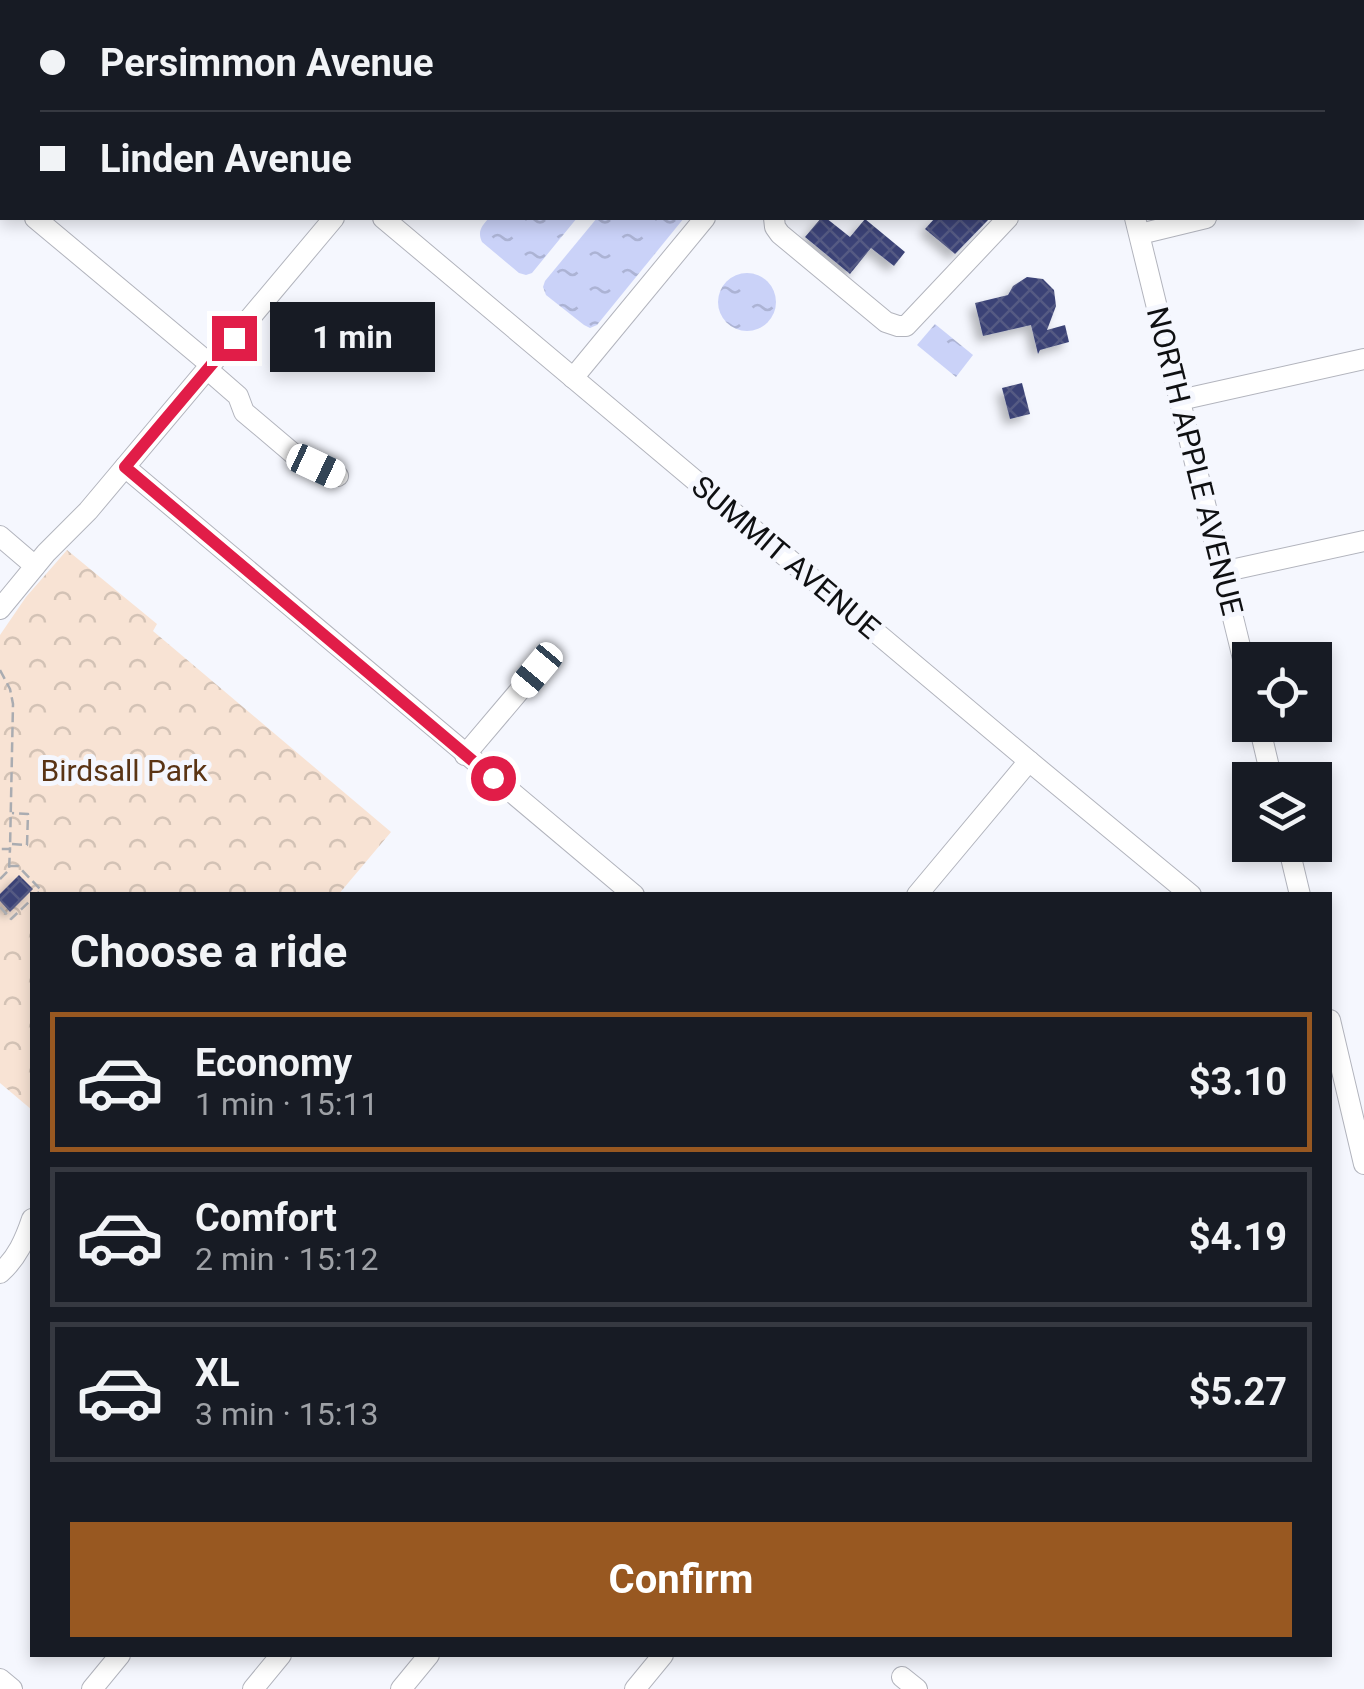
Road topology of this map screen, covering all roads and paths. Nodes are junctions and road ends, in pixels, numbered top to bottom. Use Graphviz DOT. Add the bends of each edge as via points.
graph roads {
  1 [pos="37,220"];
  2 [pos="332,220"];
  3 [pos="385,220"];
  4 [pos="703,220"];
  5 [pos="774,220"];
  6 [pos="1006,220"];
  7 [pos="1189,220"];
  8 [pos="1138,226"];
  9 [pos="1364,359"];
  10 [pos="209,367"];
  11 [pos="573,378"];
  12 [pos="1180,400"];
  13 [pos="125,467"];
  14 [pos="338,476"];
  15 [pos="0,536"];
  16 [pos="1364,541"];
  17 [pos="35,566"];
  18 [pos="1222,572"];
  19 [pos="0,609"];
  20 [pos="1239,642"];
  21 [pos="0,670"];
  22 [pos="537,670"];
  23 [pos="465,755"];
  24 [pos="1029,761"];
  25 [pos="10,813"];
  26 [pos="10,846"];
  27 [pos="0,849"];
  28 [pos="1292,862"];
  29 [pos="9,866"];
  30 [pos="0,879"];
  31 [pos="40,892"];
  32 [pos="630,892"];
  33 [pos="920,892"];
  34 [pos="1187,892"];
  35 [pos="1299,892"];
  36 [pos="30,901"];
  37 [pos="0,908"];
  38 [pos="1332,1028"];
  39 [pos="1364,1164"];
  40 [pos="30,1225"];
  41 [pos="0,1272"];
  42 [pos="118,1657"];
  43 [pos="279,1657"];
  44 [pos="427,1657"];
  45 [pos="661,1657"];
  46 [pos="0,1679"];
  47 [pos="12,1689"];
  48 [pos="92,1689"];
  49 [pos="253,1689"];
  50 [pos="401,1689"];
  51 [pos="635,1689"];
  1 -- 10 [label="street"];
  2 -- 10 [label="street"];
  3 -- 11 [label="street, SUMMIT AVENUE"];
  4 -- 11 [label="street"];
  5 -- 6 [label="street" via="780,234 886,322 906,326"];
  7 -- 8 [label="street"];
  8 -- 12 [label="street, NORTH APPLE AVENUE"];
  9 -- 12 [label="street"];
  10 -- 13 [label="street"];
  10 -- 14 [label="street" via="238,396 244,412 296,456"];
  11 -- 24 [label="street, SUMMIT AVENUE"];
  12 -- 18 [label="street, NORTH APPLE AVENUE"];
  13 -- 17 [label="street"];
  13 -- 23 [label="street"];
  15 -- 17 [label="street"];
  16 -- 18 [label="street"];
  17 -- 19 [label="street"];
  18 -- 20 [label="street, NORTH APPLE AVENUE"];
  21 -- 25 [label="path" via="13,704"];
  22 -- 23 [label="street"];
  23 -- 32 [label="street"];
  24 -- 33 [label="street"];
  24 -- 34 [label="street, SUMMIT AVENUE"];
  25 -- 26 [label="path"];
  25 -- 26 [label="path" via="28,814 27,845"];
  26 -- 27 [label="path"];
  26 -- 29 [label="path"];
  28 -- 35 [label="street"];
  29 -- 30 [label="path"];
  29 -- 31 [label="path" via="18,866"];
  36 -- 37 [label="path" via="12,919"];
  38 -- 39 [label="street"];
  40 -- 41 [label="street" via="12,1263"];
  42 -- 48 [label="street"];
  43 -- 49 [label="street"];
  44 -- 50 [label="street"];
  45 -- 51 [label="street"];
  46 -- 47 [label="street"];
}
